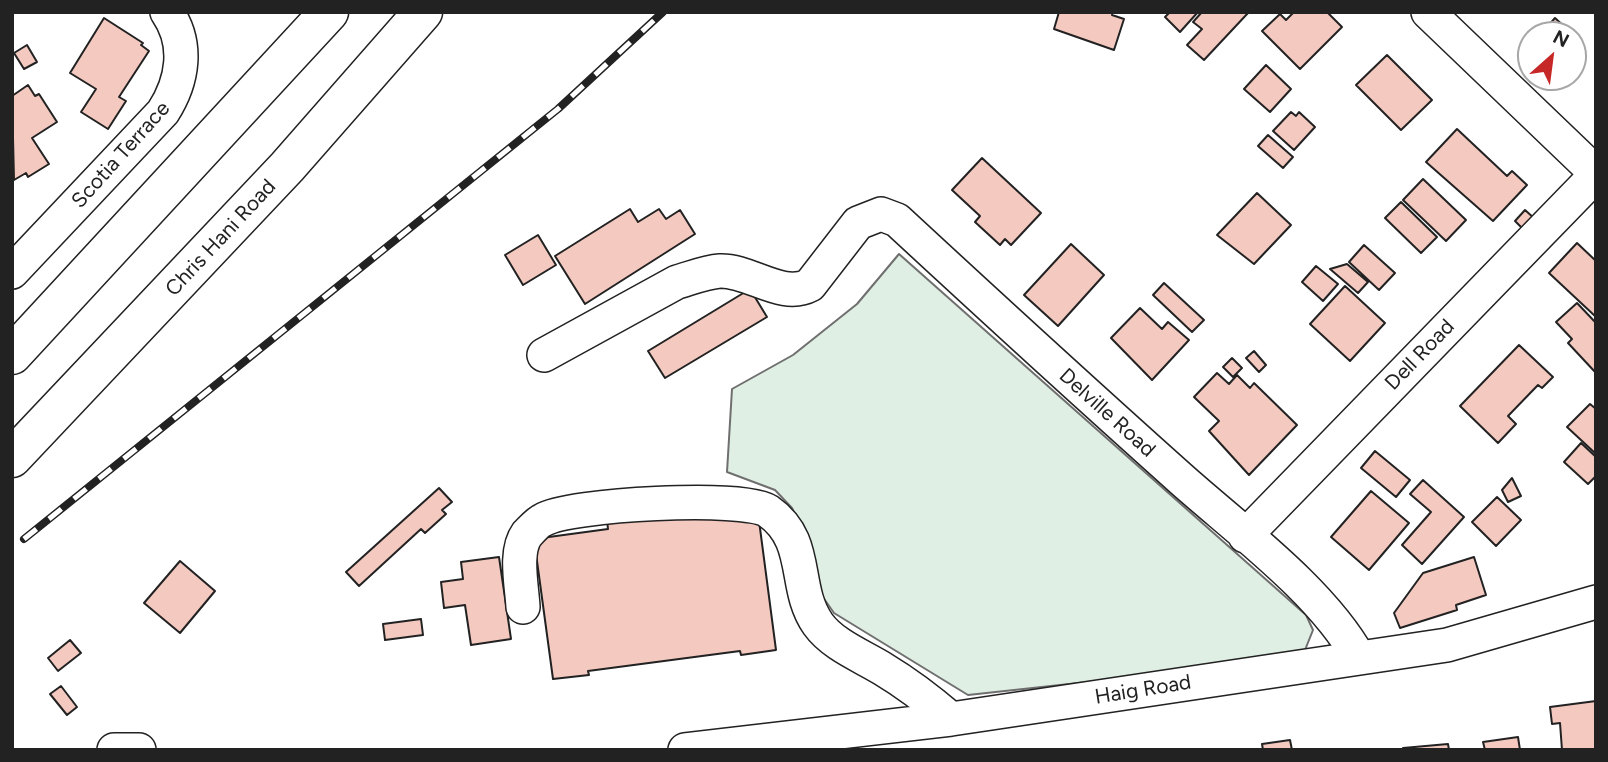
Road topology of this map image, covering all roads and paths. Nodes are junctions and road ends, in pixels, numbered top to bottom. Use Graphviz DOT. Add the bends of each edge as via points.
graph roads {
  1 [pos="329,12"];
  2 [pos="423,12"];
  3 [pos="1428,12"];
  4 [pos="169,15"];
  5 [pos="1596,174"];
  6 [pos="12,272"];
  7 [pos="12,355"];
  8 [pos="544,355"];
  9 [pos="12,458"];
  10 [pos="1245,536"];
  11 [pos="1596,602"];
  12 [pos="523,607"];
  13 [pos="1359,658"];
  14 [pos="951,719"];
  15 [pos="114,750"];
  16 [pos="139,750"];
  17 [pos="685,750"];
  1 -- 7 [label="main road"];
  2 -- 9 [label="main road, Chris Hani Road" via="288,167"];
  3 -- 5 [label="street"];
  4 -- 6 [label="street, Scotia Terrace" via="181,50 172,99 137,142"];
  5 -- 10 [label="street, Dell Road"];
  8 -- 10 [label="street, Delville Road" via="677,282 700,275 721,271 802,289 810,285 858,223 881,214 897,220"];
  10 -- 13 [label="street, Delville Road" via="1338,624"];
  11 -- 13 [label="street, Haig Road" via="1447,645"];
  12 -- 14 [label="street" via="521,554 526,536 543,519 615,505 732,503 764,508 784,523 795,543 808,603 818,624 838,643 924,696"];
  13 -- 14 [label="street, Haig Road"];
  14 -- 17 [label="street, Haig Road"];
  15 -- 16 [label="street"];
}
